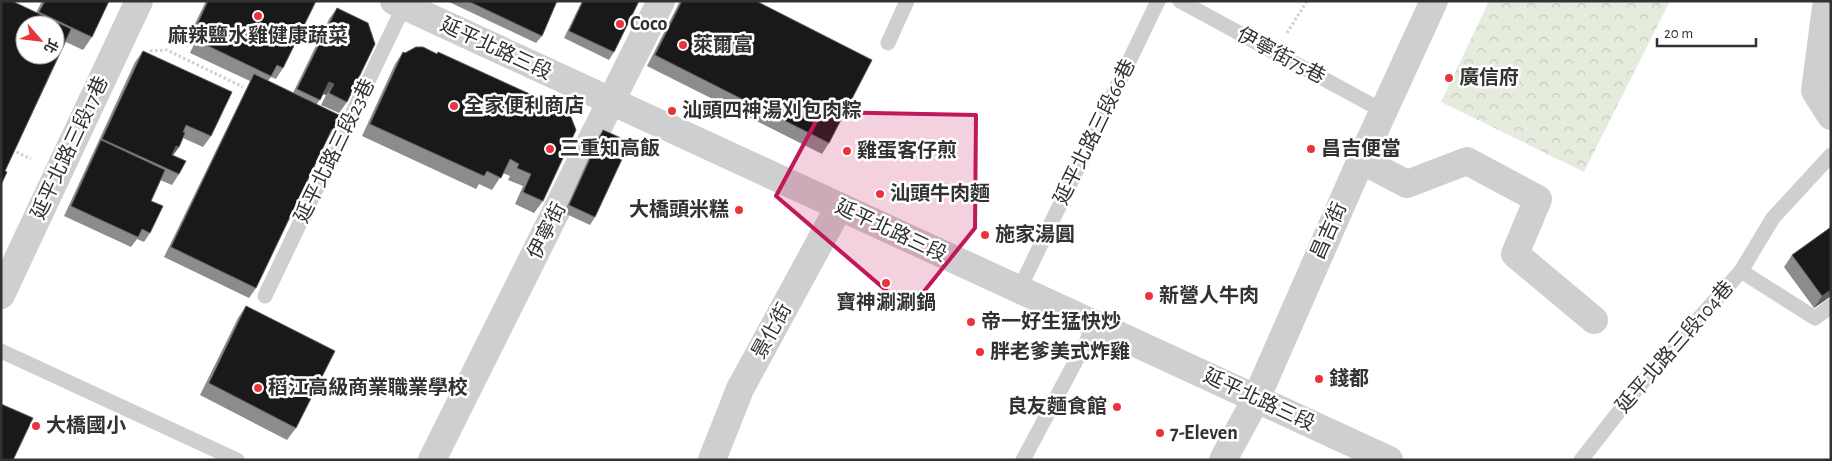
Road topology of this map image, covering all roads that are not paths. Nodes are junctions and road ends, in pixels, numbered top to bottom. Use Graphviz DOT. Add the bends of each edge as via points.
graph roads {
  1 [pos="140,1"];
  2 [pos="661,1"];
  3 [pos="907,1"];
  4 [pos="1158,1"];
  5 [pos="1180,1"];
  6 [pos="1434,1"];
  7 [pos="1828,1"];
  8 [pos="399,4"];
  9 [pos="888,44"];
  10 [pos="611,102"];
  11 [pos="1383,111"];
  12 [pos="1831,116"];
  13 [pos="1831,155"];
  14 [pos="1360,160"];
  15 [pos="839,207"];
  16 [pos="1741,271"];
  17 [pos="1019,290"];
  18 [pos="1,295"];
  19 [pos="265,296"];
  20 [pos="1831,306"];
  21 [pos="1594,320"];
  22 [pos="1095,325"];
  23 [pos="1,352"];
  24 [pos="1256,398"];
  25 [pos="237,460"];
  26 [pos="432,460"];
  27 [pos="712,460"];
  28 [pos="1023,460"];
  29 [pos="1223,460"];
  30 [pos="1389,460"];
  31 [pos="1581,460"];
  1 -- 18 [label="street, 延平北路三段17巷"];
  2 -- 10 [label="street, 伊寧街"];
  3 -- 9 [label="lane"];
  4 -- 17 [label="lane, 延平北路三段66巷"];
  5 -- 11 [label="lane, 伊寧街75巷"];
  6 -- 11 [label="street, 昌吉街"];
  7 -- 12 [label="street" via="1814,92"];
  8 -- 10 [label="street, 延平北路三段"];
  8 -- 19 [label="lane, 延平北路三段23巷"];
  10 -- 15 [label="street, 延平北路三段"];
  10 -- 26 [label="street, 伊寧街"];
  11 -- 14 [label="street, 昌吉街"];
  13 -- 16 [label="lane" via="1773,218"];
  14 -- 21 [label="street" via="1407,184 1467,162 1538,199 1515,254"];
  14 -- 24 [label="street, 昌吉街"];
  15 -- 17 [label="street, 延平北路三段"];
  15 -- 27 [label="street, 景化街" via="740,389"];
  16 -- 20 [label="lane, 延平北路三段104巷" via="1815,318"];
  16 -- 31 [label="lane, 延平北路三段104巷" via="1636,391"];
  17 -- 22 [label="street, 延平北路三段"];
  22 -- 24 [label="street, 延平北路三段"];
  22 -- 28 [label="lane"];
  23 -- 25 [label="lane"];
  24 -- 29 [label="street, 昌吉街"];
  24 -- 30 [label="street, 延平北路三段"];
}
